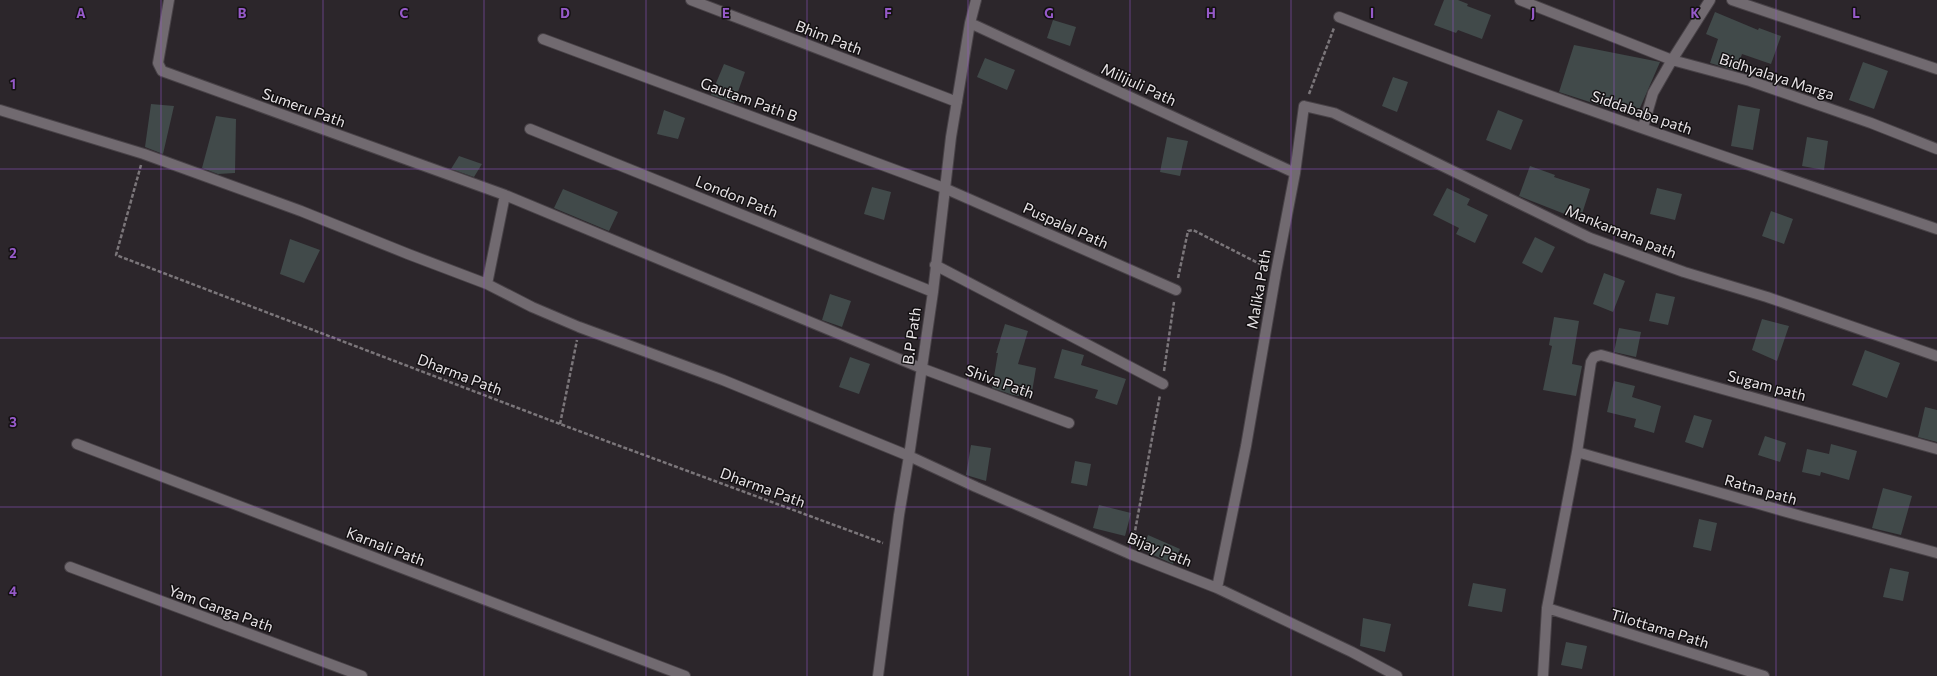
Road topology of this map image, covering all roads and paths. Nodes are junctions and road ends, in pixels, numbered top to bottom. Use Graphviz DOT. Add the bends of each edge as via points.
graph roads {
  1 [pos="169,0"];
  2 [pos="691,0"];
  3 [pos="976,0"];
  4 [pos="1520,0"];
  5 [pos="1710,0"];
  6 [pos="1732,0"];
  7 [pos="1339,17"];
  8 [pos="970,23"];
  9 [pos="543,39"];
  10 [pos="1672,60"];
  11 [pos="1937,69"];
  12 [pos="957,102"];
  13 [pos="1304,106"];
  14 [pos="0,110"];
  15 [pos="1643,127"];
  16 [pos="530,129"];
  17 [pos="1937,149"];
  18 [pos="144,154"];
  19 [pos="1295,173"];
  20 [pos="944,188"];
  21 [pos="505,194"];
  22 [pos="1937,229"];
  23 [pos="936,265"];
  24 [pos="1276,272"];
  25 [pos="487,284"];
  26 [pos="1176,290"];
  27 [pos="932,292"];
  28 [pos="579,327"];
  29 [pos="1937,356"];
  30 [pos="921,368"];
  31 [pos="1163,384"];
  32 [pos="1069,423"];
  33 [pos="560,424"];
  34 [pos="77,444"];
  35 [pos="1937,449"];
  36 [pos="1577,452"];
  37 [pos="909,456"];
  38 [pos="895,547"];
  39 [pos="1937,553"];
  40 [pos="1130,554"];
  41 [pos="70,567"];
  42 [pos="1217,588"];
  43 [pos="1548,608"];
  44 [pos="362,676"];
  45 [pos="684,676"];
  46 [pos="878,676"];
  47 [pos="1397,676"];
  48 [pos="1543,676"];
  49 [pos="1764,676"];
  1 -- 21 [label="street, Sumeru Path" via="158,63 162,71"];
  2 -- 12 [label="street, Bhim Path"];
  3 -- 8 [label="street, B.P Path"];
  4 -- 10 [label="street, Bidhyalaya Marga"];
  5 -- 10 [label="street"];
  6 -- 11 [label="street"];
  7 -- 13 [label="path"];
  7 -- 15 [label="street, Siddababa path" via="1590,111"];
  8 -- 12 [label="street, B.P Path"];
  8 -- 19 [label="street, Milijuli Path"];
  9 -- 20 [label="street, Gautam Path B"];
  10 -- 15 [label="street" via="1652,93"];
  10 -- 17 [label="street, Bidhyalaya Marga" via="1750,81"];
  12 -- 20 [label="street, B.P Path"];
  13 -- 19 [label="street, Malika Path"];
  13 -- 29 [label="street, Mankamana path" via="1334,113 1590,238"];
  14 -- 18 [label="street, Bijay Path"];
  15 -- 22 [label="street, Siddababa path"];
  16 -- 27 [label="street, London Path"];
  18 -- 25 [label="street, Bijay Path" via="301,211"];
  18 -- 33 [label="path, Dharma Path" via="116,255"];
  19 -- 24 [label="street, Malika Path"];
  20 -- 23 [label="street, B.P Path"];
  20 -- 26 [label="street, Puspalal Path"];
  21 -- 25 [label="street"];
  21 -- 30 [label="street, Sumeru Path"];
  23 -- 27 [label="street, B.P Path"];
  23 -- 31 [label="street"];
  24 -- 26 [label="path" via="1198,232 1188,231"];
  24 -- 42 [label="street, Malika Path" via="1246,446"];
  25 -- 28 [label="street, Bijay Path"];
  26 -- 31 [label="path"];
  27 -- 30 [label="street, B.P Path"];
  28 -- 33 [label="path"];
  28 -- 37 [label="street, Bijay Path" via="723,380"];
  30 -- 32 [label="street, Shiva Path"];
  30 -- 37 [label="street, B.P Path"];
  31 -- 40 [label="path"];
  33 -- 38 [label="path, Dharma Path"];
  34 -- 45 [label="street, Karnali Path"];
  35 -- 36 [label="street, Sugam path" via="1601,355 1594,357 1591,362"];
  36 -- 39 [label="street, Ratna path"];
  36 -- 43 [label="street"];
  37 -- 38 [label="street, B.P Path"];
  37 -- 40 [label="street, Bijay Path"];
  38 -- 46 [label="street, B.P Path"];
  40 -- 42 [label="street, Bijay Path"];
  41 -- 44 [label="street, Yam Ganga Path"];
  42 -- 47 [label="street, Bijay Path"];
  43 -- 48 [label="street"];
  43 -- 49 [label="street, Tilottama Path"];
}
